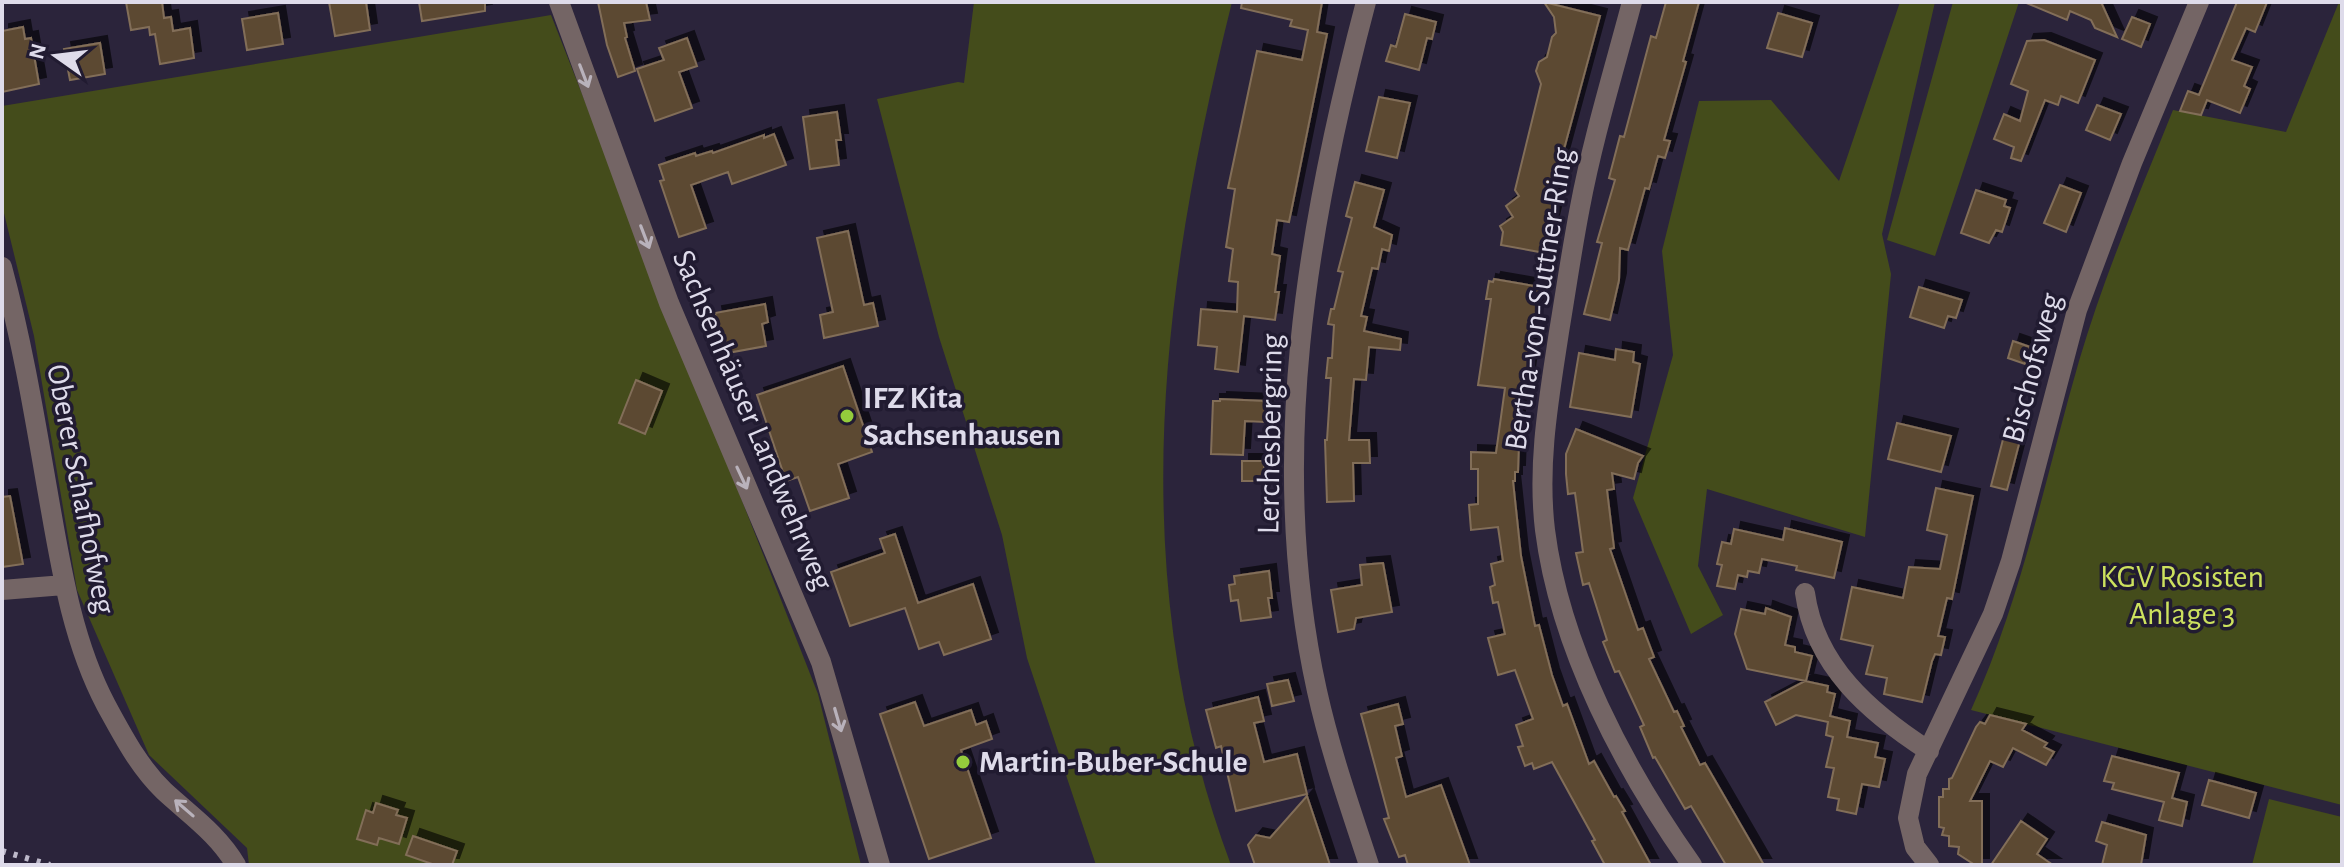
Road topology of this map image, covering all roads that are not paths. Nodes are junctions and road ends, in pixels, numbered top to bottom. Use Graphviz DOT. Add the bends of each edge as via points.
graph roads {
  1 [pos="559,2"];
  2 [pos="1366,2"];
  3 [pos="1632,2"];
  4 [pos="2199,2"];
  5 [pos="2,267"];
  6 [pos="12,340"];
  7 [pos="64,585"];
  8 [pos="2,590"];
  9 [pos="1805,593"];
  10 [pos="1929,751"];
  11 [pos="236,865"];
  12 [pos="880,865"];
  13 [pos="1369,865"];
  14 [pos="1692,865"];
  15 [pos="1929,865"];
  1 -- 12 [label="street, Sachsenhäuser Landwehrweg, one-way" via="669,303 821,662"];
  2 -- 13 [label="street, Lerchesbergring" via="1332,145 1301,318 1293,468 1298,552 1317,689"];
  3 -- 14 [label="street, Bertha-von-Suttner-Ring" via="1580,206 1543,440 1542,494 1558,590 1597,701 1646,796"];
  4 -- 10 [label="street, Bischofsweg" via="2077,310 1993,614"];
  5 -- 6 [label="street, Oberer Schafhofweg"];
  6 -- 7 [label="street, Oberer Schafhofweg"];
  7 -- 8 [label="street"];
  11 -- 7 [label="street, Oberer Schafhofweg, one-way" via="214,834 162,789 135,756 104,702"];
  9 -- 10 [label="street" via="1812,625 1832,666 1878,716"];
  10 -- 15 [label="street, Bischofsweg" via="1917,774 1908,818 1915,847"];
}
